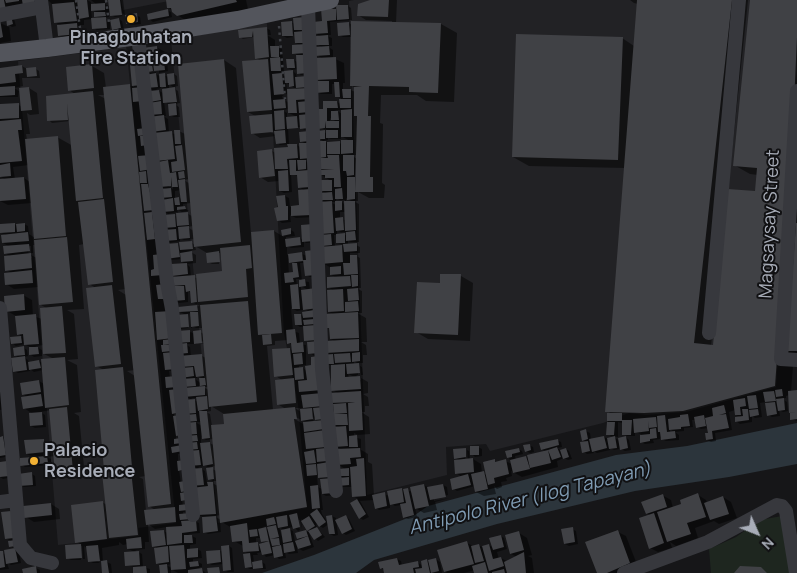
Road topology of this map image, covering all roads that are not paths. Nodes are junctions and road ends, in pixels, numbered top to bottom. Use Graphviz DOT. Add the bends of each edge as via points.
graph roads {
  1 [pos="330,0"];
  2 [pos="739,0"];
  3 [pos="41,3"];
  4 [pos="308,6"];
  5 [pos="0,15"];
  6 [pos="138,36"];
  7 [pos="47,48"];
  8 [pos="0,52"];
  9 [pos="797,91"];
  10 [pos="794,190"];
  11 [pos="0,308"];
  12 [pos="709,332"];
  13 [pos="797,360"];
  14 [pos="2,368"];
  15 [pos="5,435"];
  16 [pos="336,491"];
  17 [pos="16,500"];
  18 [pos="0,502"];
  19 [pos="193,515"];
  20 [pos="52,563"];
  21 [pos="624,573"];
  22 [pos="796,573"];
  1 -- 4 [label="main road"];
  2 -- 12 [label="street"];
  3 -- 5 [label="street"];
  3 -- 7 [label="street"];
  4 -- 6 [label="main road"];
  4 -- 16 [label="street" via="322,369"];
  6 -- 7 [label="main road"];
  6 -- 19 [label="street" via="172,309"];
  7 -- 8 [label="main road"];
  9 -- 10 [label="street, Magsaysay Street"];
  10 -- 13 [label="street, Magsaysay Street" via="781,359"];
  11 -- 14 [label="street"];
  14 -- 15 [label="street"];
  15 -- 17 [label="street"];
  17 -- 18 [label="street"];
  17 -- 20 [label="street" via="20,545 32,558"];
  21 -- 22 [label="street" via="708,542 778,505 786,511"];
}
